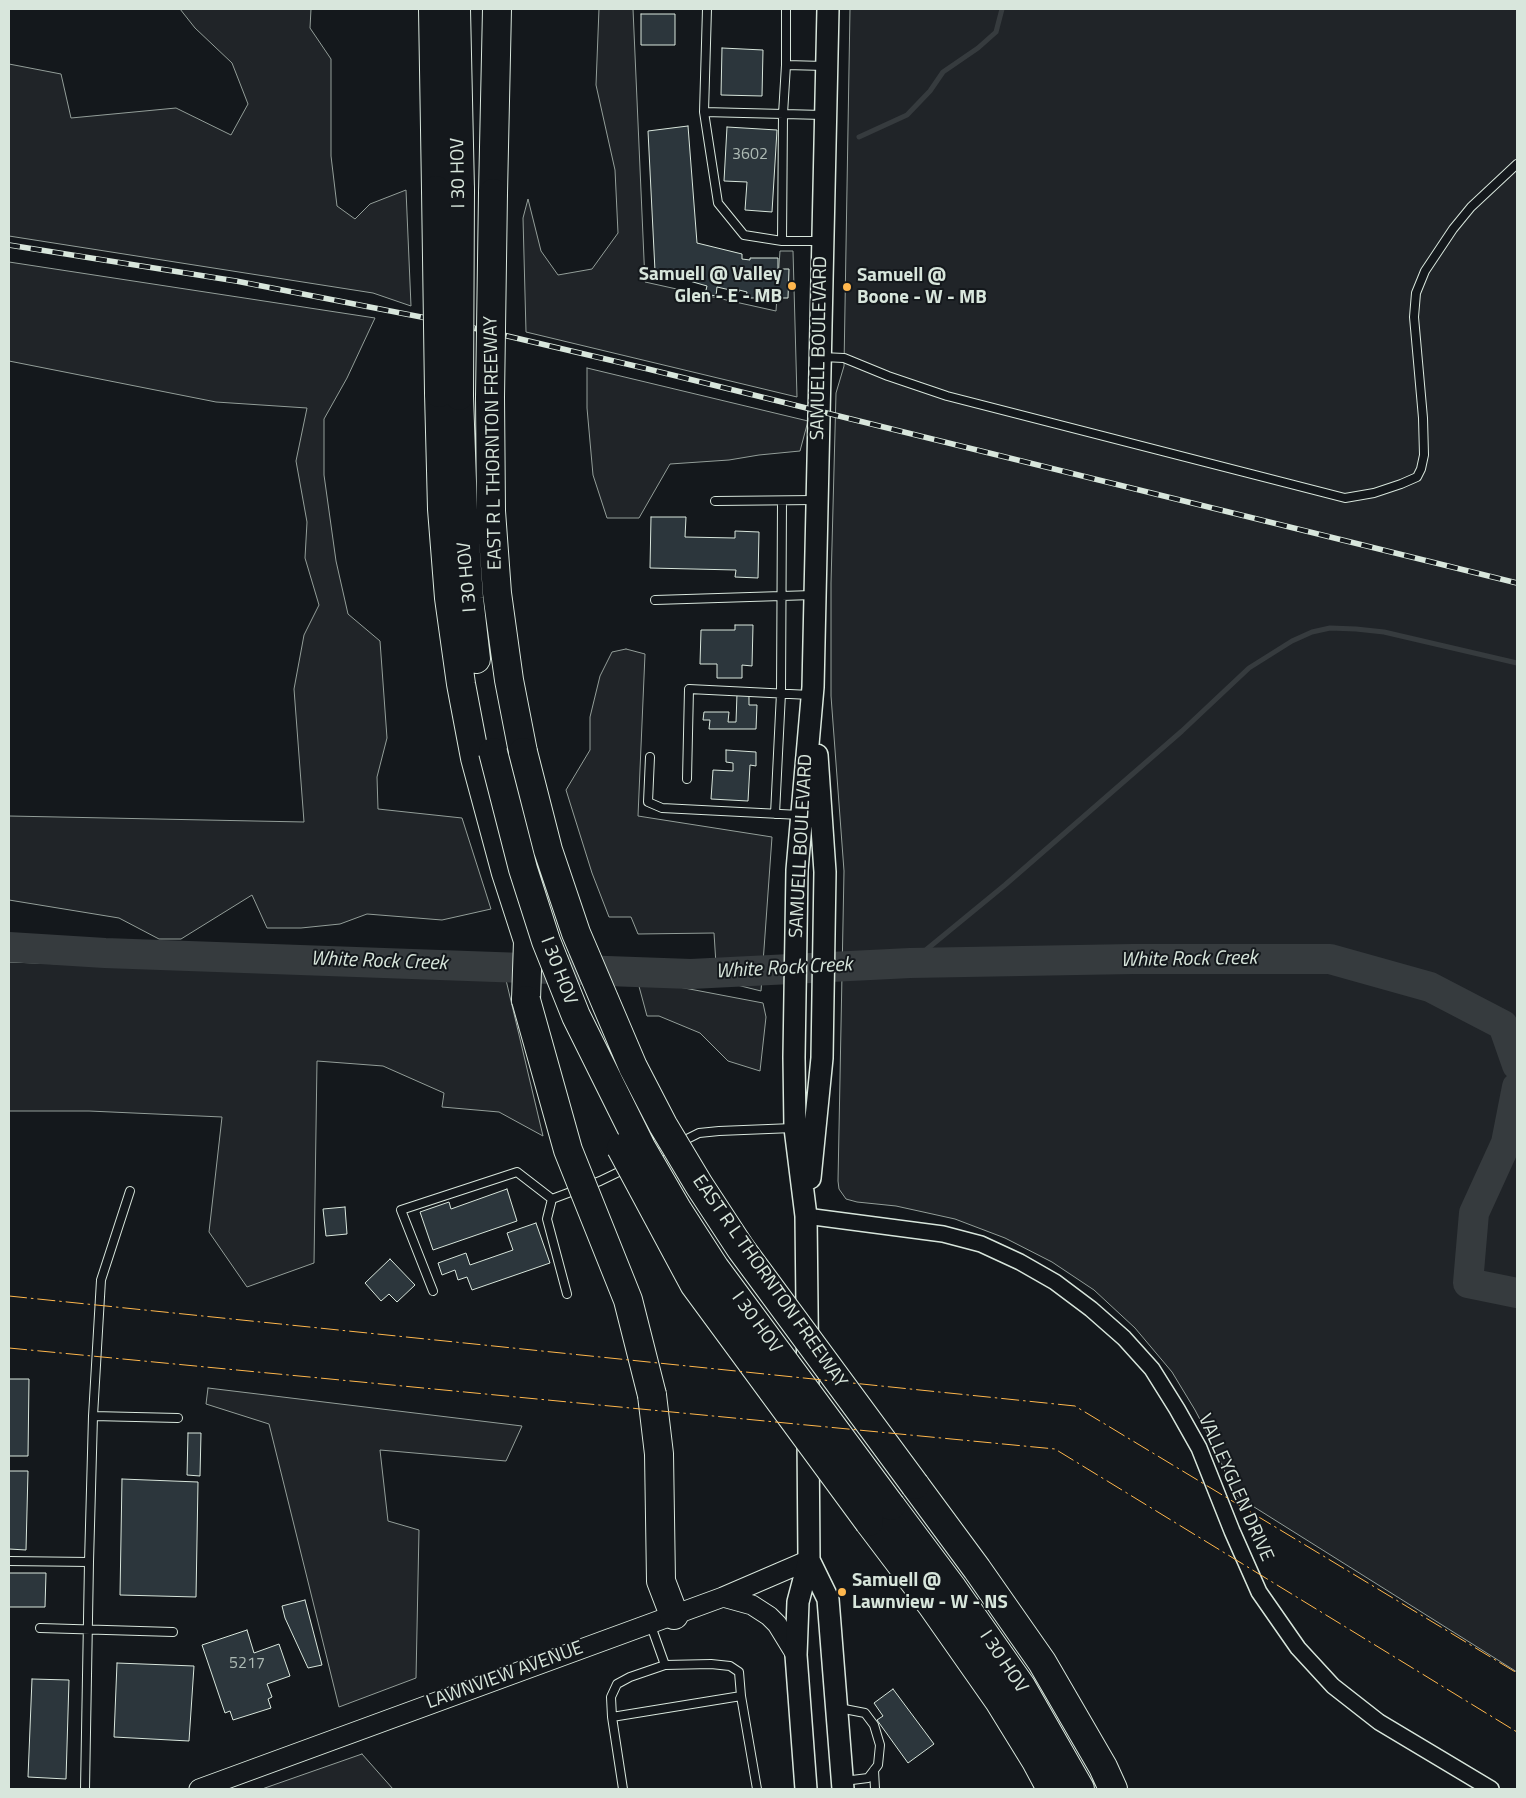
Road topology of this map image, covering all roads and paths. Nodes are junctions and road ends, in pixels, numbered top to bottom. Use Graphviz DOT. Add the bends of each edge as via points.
graph roads {
  1 [pos="438,9"];
  2 [pos="498,9"];
  3 [pos="507,9"];
  4 [pos="707,9"];
  5 [pos="786,9"];
  6 [pos="828,9"];
  7 [pos="786,65"];
  8 [pos="826,66"];
  9 [pos="496,80"];
  10 [pos="704,112"];
  11 [pos="783,114"];
  12 [pos="825,116"];
  13 [pos="1517,164"];
  14 [pos="782,241"];
  15 [pos="822,241"];
  16 [pos="820,357"];
  17 [pos="782,500"];
  18 [pos="817,500"];
  19 [pos="715,502"];
  20 [pos="815,595"];
  21 [pos="782,596"];
  22 [pos="655,600"];
  23 [pos="813,691"];
  24 [pos="780,693"];
  25 [pos="484,755"];
  26 [pos="650,757"];
  27 [pos="686,779"];
  28 [pos="775,814"];
  29 [pos="802,815"];
  30 [pos="528,941"];
  31 [pos="795,1128"];
  32 [pos="130,1191"];
  33 [pos="552,1199"];
  34 [pos="806,1216"];
  35 [pos="433,1291"];
  36 [pos="567,1294"];
  37 [pos="93,1416"];
  38 [pos="178,1418"];
  39 [pos="9,1560"];
  40 [pos="810,1560"];
  41 [pos="89,1562"];
  42 [pos="723,1597"];
  43 [pos="662,1619"];
  44 [pos="40,1628"];
  45 [pos="87,1628"];
  46 [pos="174,1632"];
  47 [pos="796,1655"];
  48 [pos="665,1665"];
  49 [pos="741,1696"];
  50 [pos="837,1708"];
  51 [pos="612,1717"];
  52 [pos="1036,1761"];
  53 [pos="874,1770"];
  54 [pos="843,1785"];
  55 [pos="85,1789"];
  56 [pos="199,1789"];
  57 [pos="622,1789"];
  58 [pos="757,1789"];
  59 [pos="806,1789"];
  60 [pos="875,1789"];
  61 [pos="1042,1789"];
  62 [pos="1051,1789"];
  63 [pos="1080,1789"];
  64 [pos="1113,1789"];
  65 [pos="1491,1789"];
  1 -- 25 [label="highway, bridge" via="448,190 449,395 442,509 449,598 461,684"];
  2 -- 9 [label="highway, EAST R L THORNTON FREEWAY"];
  3 -- 9 [label="highway"];
  4 -- 10 [label="lane"];
  5 -- 7 [label="lane"];
  6 -- 8 [label="main road, SAMUELL BOULEVARD"];
  7 -- 8 [label="lane"];
  7 -- 11 [label="lane"];
  8 -- 12 [label="main road, SAMUELL BOULEVARD"];
  9 -- 64 [label="highway, EAST R L THORNTON FREEWAY, bridge" via="490,397 491,511 497,593 523,752 548,850 576,933 633,1066 699,1185 741,1249 1042,1662"];
  10 -- 11 [label="lane"];
  10 -- 14 [label="lane" via="718,203 744,235"];
  11 -- 12 [label="lane"];
  11 -- 14 [label="lane"];
  12 -- 15 [label="main road, SAMUELL BOULEVARD"];
  13 -- 16 [label="lane" via="1452,229 1425,271 1416,293 1414,317 1423,418 1421,469 1418,477 1374,492 1345,498 946,396 844,358"];
  14 -- 15 [label="lane"];
  15 -- 16 [label="main road, SAMUELL BOULEVARD"];
  16 -- 18 [label="main road, SAMUELL BOULEVARD"];
  17 -- 18 [label="lane"];
  17 -- 19 [label="lane"];
  17 -- 21 [label="lane"];
  18 -- 20 [label="main road, SAMUELL BOULEVARD"];
  20 -- 21 [label="lane"];
  20 -- 23 [label="main road, SAMUELL BOULEVARD"];
  21 -- 22 [label="lane"];
  21 -- 24 [label="lane"];
  23 -- 24 [label="lane"];
  23 -- 29 [label="main road, SAMUELL BOULEVARD"];
  23 -- 34 [label="main road, SAMUELL BOULEVARD" via="825,872 822,1058"];
  24 -- 27 [label="lane" via="689,690"];
  24 -- 28 [label="lane"];
  25 -- 30 [label="highway" via="506,873"];
  25 -- 63 [label="highway, I 30 HOV, bridge" via="546,941 576,1016 641,1147 715,1268 953,1588 1021,1686"];
  26 -- 28 [label="lane" via="648,802 662,808"];
  28 -- 29 [label="lane"];
  29 -- 31 [label="main road, SAMUELL BOULEVARD" via="797,870"];
  30 -- 43 [label="highway, bridge" via="526,1000 556,1111 585,1195 628,1300 652,1395 659,1454"];
  30 -- 52 [label="highway, bridge" via="592,1090 694,1284 931,1604 999,1701"];
  31 -- 33 [label="lane" via="699,1133 600,1181"];
  31 -- 34 [label="main road, SAMUELL BOULEVARD"];
  32 -- 37 [label="lane" via="101,1280"];
  33 -- 35 [label="lane" via="517,1172 401,1210"];
  33 -- 36 [label="lane" via="548,1219"];
  34 -- 40 [label="main road, SAMUELL BOULEVARD"];
  34 -- 65 [label="street, VALLEYGLEN DRIVE" via="943,1234 981,1244 1048,1278 1091,1309 1152,1369 1177,1409 1199,1448 1259,1592 1298,1648 1333,1686 1379,1722"];
  37 -- 38 [label="lane"];
  37 -- 41 [label="lane"];
  39 -- 41 [label="lane"];
  40 -- 42 [label="street, LAWNVIEW AVENUE"];
  40 -- 47 [label="main road, SAMUELL BOULEVARD" via="798,1602"];
  40 -- 50 [label="main road, SAMUELL BOULEVARD" via="828,1599"];
  41 -- 45 [label="lane"];
  42 -- 43 [label="street, LAWNVIEW AVENUE"];
  42 -- 47 [label="street" via="752,1606 769,1616"];
  43 -- 48 [label="lane"];
  43 -- 56 [label="street, LAWNVIEW AVENUE"];
  44 -- 45 [label="lane"];
  45 -- 46 [label="lane"];
  45 -- 55 [label="lane"];
  47 -- 59 [label="main road, SAMUELL BOULEVARD"];
  48 -- 49 [label="lane" via="730,1666 739,1672"];
  48 -- 51 [label="lane" via="617,1684 612,1697"];
  49 -- 51 [label="lane"];
  49 -- 58 [label="lane"];
  50 -- 53 [label="lane" via="865,1713 874,1724 880,1745 878,1765"];
  50 -- 54 [label="main road, SAMUELL BOULEVARD"];
  51 -- 57 [label="lane"];
  52 -- 61 [label="highway"];
  52 -- 62 [label="highway"];
  53 -- 54 [label="lane" via="868,1778"];
  53 -- 60 [label="lane"];
}
